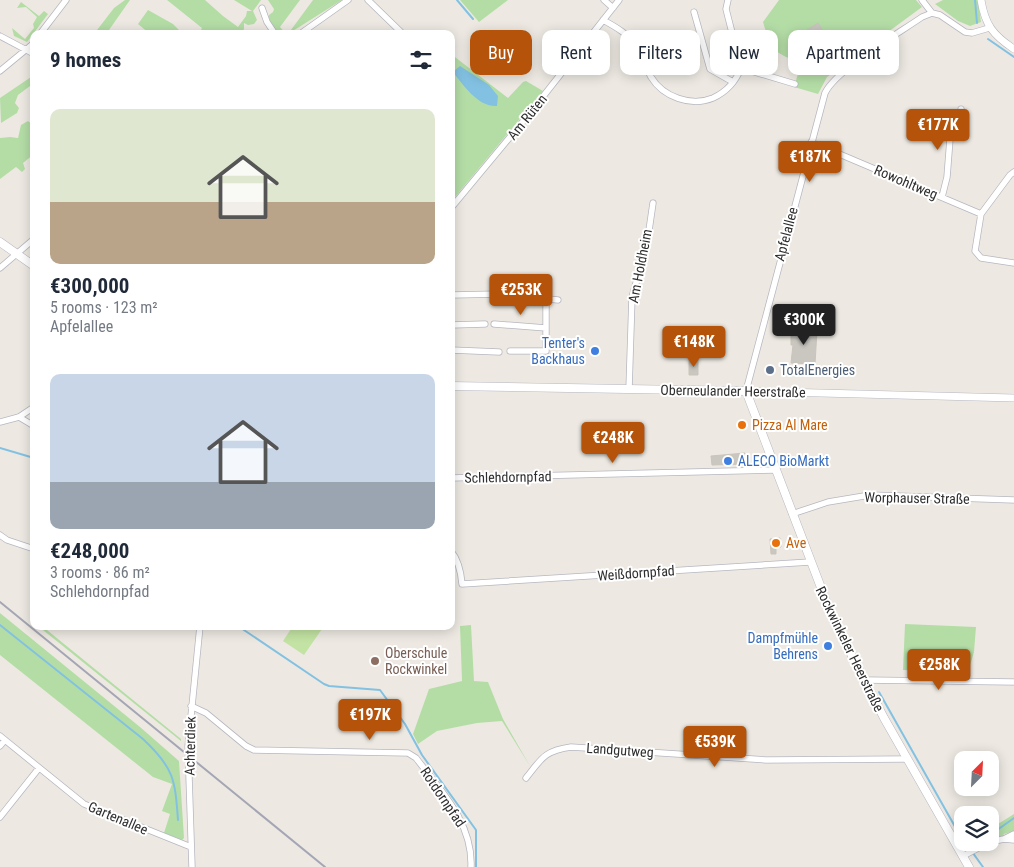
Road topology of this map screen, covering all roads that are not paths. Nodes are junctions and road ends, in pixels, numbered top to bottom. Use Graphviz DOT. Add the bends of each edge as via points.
graph roads {
  1 [pos="66,0"];
  2 [pos="348,0"];
  3 [pos="368,0"];
  4 [pos="604,0"];
  5 [pos="619,0"];
  6 [pos="728,0"];
  7 [pos="922,0"];
  8 [pos="981,0"];
  9 [pos="262,8"];
  10 [pos="613,8"];
  11 [pos="694,12"];
  12 [pos="932,13"];
  13 [pos="603,20"];
  14 [pos="990,28"];
  15 [pos="43,30"];
  16 [pos="272,30"];
  17 [pos="306,30"];
  18 [pos="399,30"];
  19 [pos="731,30"];
  20 [pos="0,36"];
  21 [pos="30,46"];
  22 [pos="1014,49"];
  23 [pos="26,50"];
  24 [pos="30,52"];
  25 [pos="0,71"];
  26 [pos="737,75"];
  27 [pos="765,75"];
  28 [pos="733,82"];
  29 [pos="795,84"];
  30 [pos="961,109"];
  31 [pos="811,142"];
  32 [pos="1014,172"];
  33 [pos="942,197"];
  34 [pos="455,203"];
  35 [pos="653,203"];
  36 [pos="981,214"];
  37 [pos="0,242"];
  38 [pos="30,242"];
  39 [pos="16,254"];
  40 [pos="30,263"];
  41 [pos="1014,263"];
  42 [pos="0,268"];
  43 [pos="455,295"];
  44 [pos="546,299"];
  45 [pos="558,300"];
  46 [pos="485,324"];
  47 [pos="494,324"];
  48 [pos="455,325"];
  49 [pos="546,328"];
  50 [pos="455,350"];
  51 [pos="510,351"];
  52 [pos="499,352"];
  53 [pos="455,386"];
  54 [pos="630,389"];
  55 [pos="746,391"];
  56 [pos="1014,398"];
  57 [pos="30,409"];
  58 [pos="19,417"];
  59 [pos="0,422"];
  60 [pos="30,424"];
  61 [pos="775,470"];
  62 [pos="455,478"];
  63 [pos="1014,500"];
  64 [pos="792,514"];
  65 [pos="0,535"];
  66 [pos="30,548"];
  67 [pos="455,556"];
  68 [pos="810,562"];
  69 [pos="200,630"];
  70 [pos="864,680"];
  71 [pos="1014,682"];
  72 [pos="191,706"];
  73 [pos="3,738"];
  74 [pos="0,746"];
  75 [pos="907,759"];
  76 [pos="39,768"];
  77 [pos="526,778"];
  78 [pos="0,816"];
  79 [pos="1014,834"];
  80 [pos="1004,839"];
  81 [pos="999,840"];
  82 [pos="1014,840"];
  83 [pos="191,847"];
  84 [pos="973,851"];
  85 [pos="969,853"];
  86 [pos="192,867"];
  87 [pos="471,867"];
  88 [pos="969,867"];
  1 -- 15 [label="street"];
  2 -- 17 [label="street"];
  3 -- 18 [label="street"];
  4 -- 10 [label="street"];
  5 -- 10 [label="street, Am Rüten"];
  6 -- 19 [label="street" via="726,9"];
  7 -- 12 [label="street"];
  8 -- 14 [label="street"];
  9 -- 16 [label="street"];
  10 -- 13 [label="street, Am Rüten"];
  11 -- 28 [label="street" via="710,69"];
  12 -- 14 [label="street" via="940,14 965,32"];
  12 -- 31 [label="street, Apfelallee" via="831,82 822,98"];
  13 -- 28 [label="street" via="630,38 655,83 677,98 710,99 727,90"];
  13 -- 34 [label="street, Am Rüten"];
  14 -- 22 [label="street"];
  20 -- 23 [label="street"];
  21 -- 23 [label="street"];
  23 -- 24 [label="street"];
  23 -- 25 [label="street"];
  26 -- 28 [label="street"];
  27 -- 29 [label="street"];
  30 -- 33 [label="street" via="961,119 950,139"];
  31 -- 33 [label="street, Rowohltweg"];
  31 -- 55 [label="street, Apfelallee"];
  32 -- 36 [label="street"];
  33 -- 36 [label="street, Rowohltweg"];
  35 -- 54 [label="street, Am Holdheim" via="647,244 632,297"];
  36 -- 41 [label="street" via="975,251 981,258"];
  37 -- 39 [label="main road"];
  38 -- 39 [label="street"];
  39 -- 40 [label="main road"];
  39 -- 42 [label="street"];
  43 -- 44 [label="street" via="500,294"];
  44 -- 45 [label="street"];
  44 -- 49 [label="street"];
  46 -- 48 [label="street"];
  47 -- 49 [label="street"];
  49 -- 51 [label="street" via="546,351"];
  50 -- 52 [label="street"];
  53 -- 54 [label="main road, Oberneulander Heerstraße"];
  54 -- 55 [label="main road, Oberneulander Heerstraße"];
  55 -- 56 [label="street, Oberneulander Heerstraße"];
  55 -- 61 [label="main road, Rockwinkeler Heerstraße"];
  57 -- 58 [label="street"];
  58 -- 59 [label="street"];
  58 -- 60 [label="street"];
  61 -- 62 [label="street, Schlehdornpfad"];
  61 -- 64 [label="main road, Rockwinkeler Heerstraße"];
  63 -- 64 [label="street, Worphauser Straße" via="870,495 828,502"];
  64 -- 68 [label="main road, Rockwinkeler Heerstraße"];
  65 -- 66 [label="street"];
  67 -- 68 [label="street, Weißdornpfad" via="462,584"];
  68 -- 70 [label="main road, Rockwinkeler Heerstraße" via="833,619"];
  69 -- 72 [label="street, Achterdiek"];
  70 -- 71 [label="street"];
  70 -- 75 [label="main road, Rockwinkeler Heerstraße"];
  72 -- 83 [label="street, Achterdiek" via="188,746"];
  72 -- 87 [label="street, Rotdornpfad" via="206,713 254,750 408,753 416,758 460,818 466,832"];
  73 -- 74 [label="street, Gartenallee"];
  73 -- 76 [label="street, Gartenallee"];
  75 -- 77 [label="street, Landgutweg" via="766,760 571,747 546,754"];
  75 -- 85 [label="main road, Rockwinkeler Heerstraße"];
  76 -- 78 [label="street"];
  76 -- 83 [label="street, Gartenallee" via="84,804"];
  79 -- 80 [label="street"];
  80 -- 81 [label="street"];
  80 -- 82 [label="street"];
  83 -- 86 [label="street, Achterdiek"];
  84 -- 85 [label="street"];
  85 -- 88 [label="main road, Rockwinkeler Heerstraße"];
}
